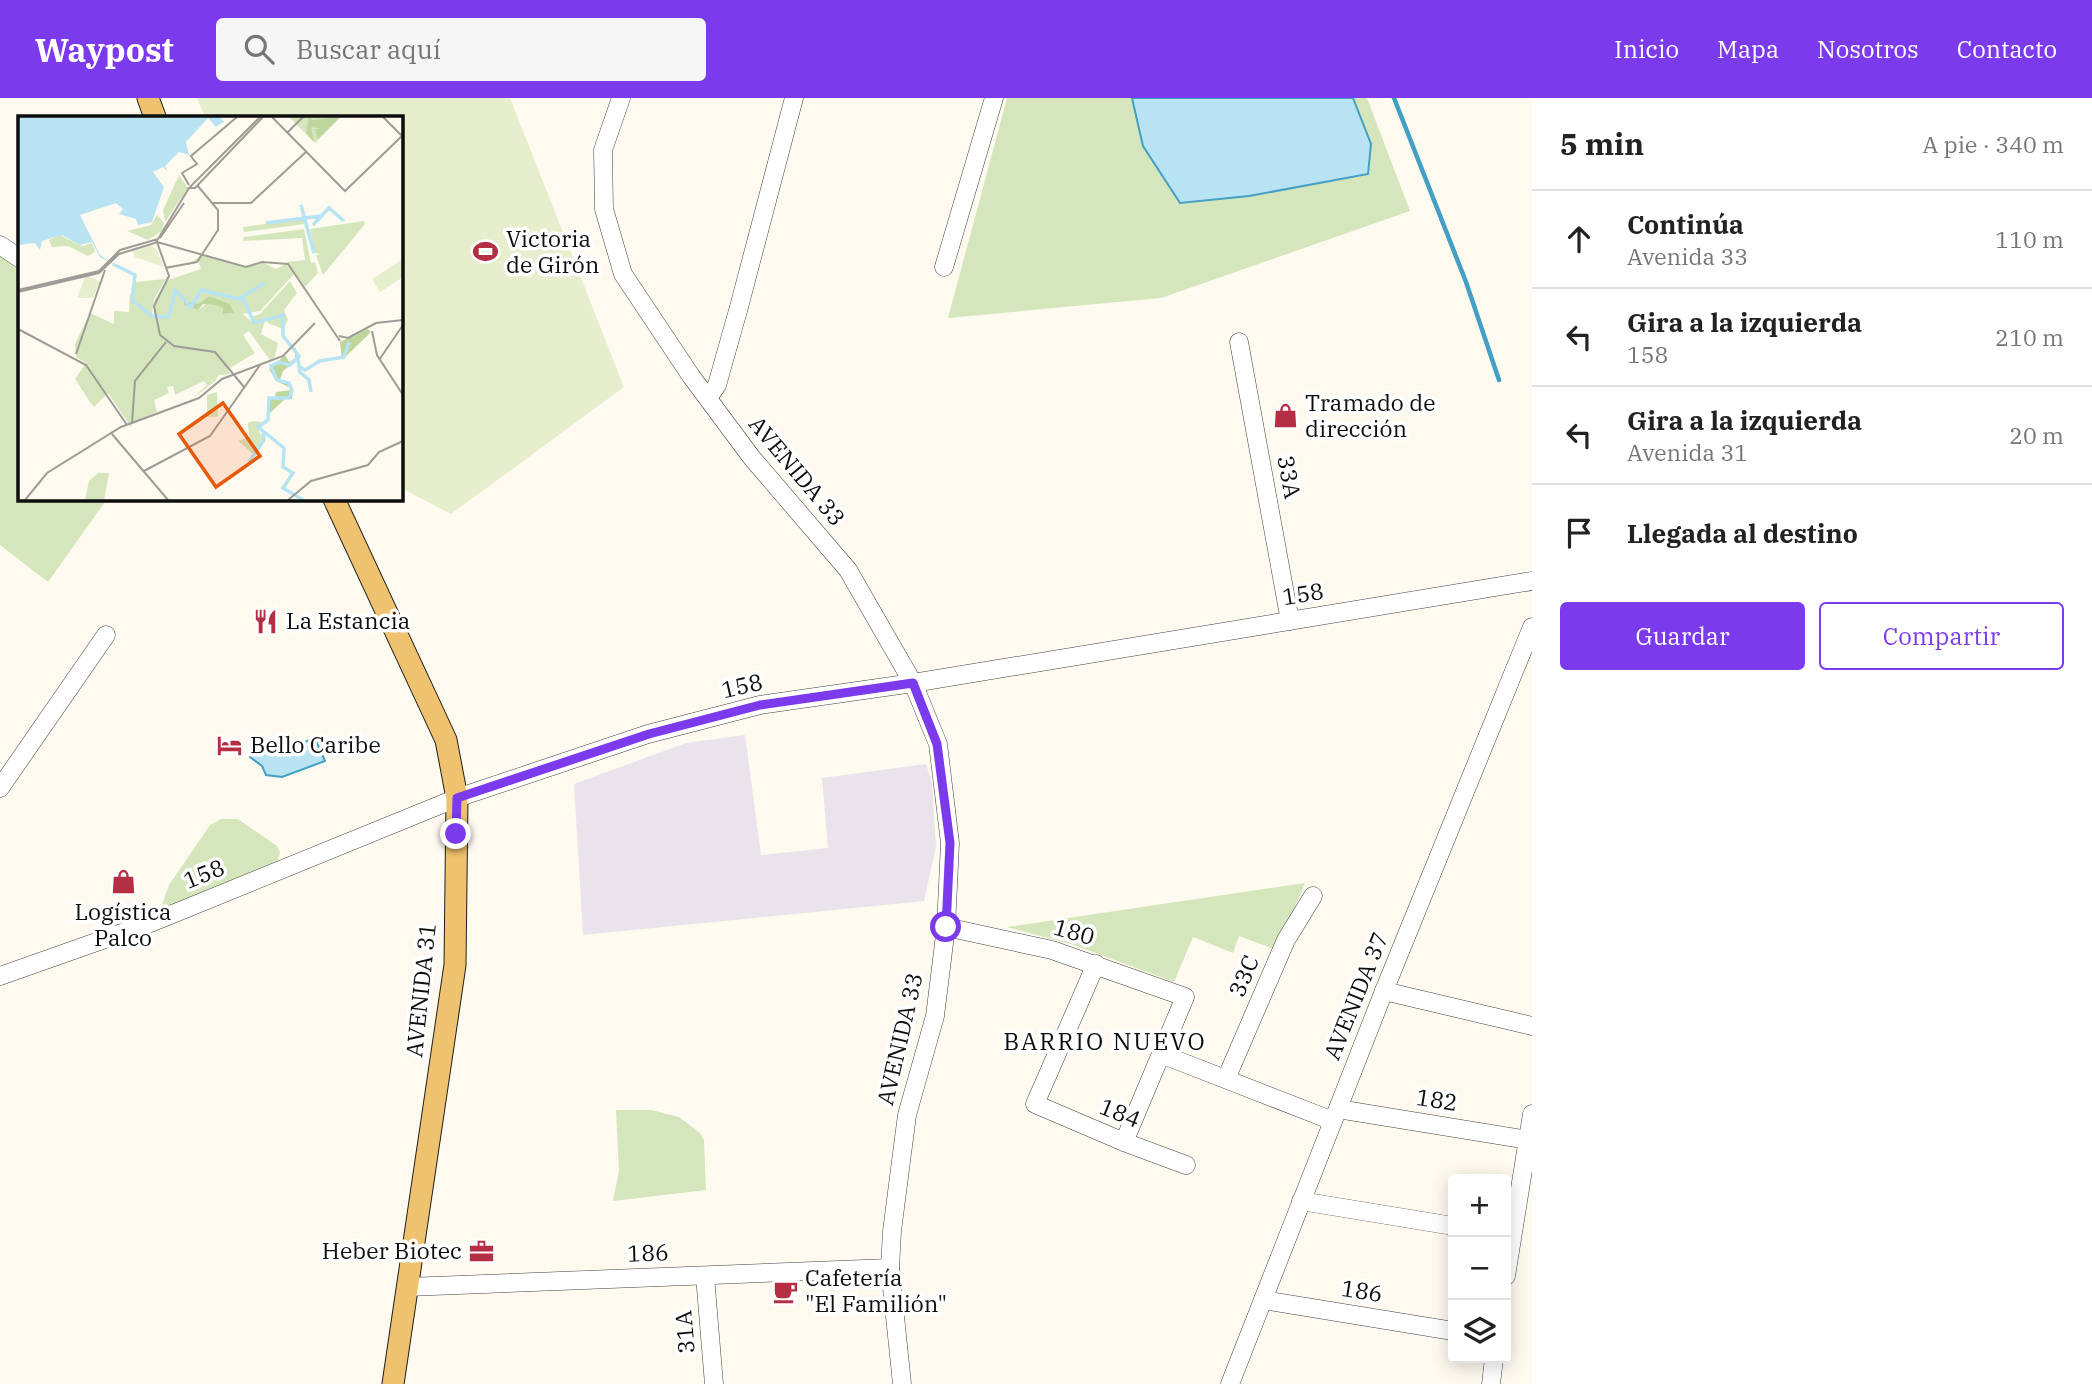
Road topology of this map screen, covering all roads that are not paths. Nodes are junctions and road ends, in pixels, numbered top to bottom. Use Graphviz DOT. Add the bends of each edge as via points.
graph roads {
  1 [pos="148,98"];
  2 [pos="621,98"];
  3 [pos="793,98"];
  4 [pos="994,98"];
  5 [pos="155,116"];
  6 [pos="0,245"];
  7 [pos="18,257"];
  8 [pos="944,268"];
  9 [pos="1239,342"];
  10 [pos="708,398"];
  11 [pos="334,500"];
  12 [pos="1532,581"];
  13 [pos="1290,621"];
  14 [pos="1532,627"];
  15 [pos="106,635"];
  16 [pos="913,683"];
  17 [pos="0,788"];
  18 [pos="457,798"];
  19 [pos="1313,896"];
  20 [pos="946,927"];
  21 [pos="1096,964"];
  22 [pos="0,976"];
  23 [pos="1384,990"];
  24 [pos="1532,1026"];
  25 [pos="1161,1054"];
  26 [pos="1226,1079"];
  27 [pos="1532,1114"];
  28 [pos="1335,1115"];
  29 [pos="1528,1140"];
  30 [pos="1124,1142"];
  31 [pos="1186,1165"];
  32 [pos="1301,1201"];
  33 [pos="1448,1225"];
  34 [pos="1511,1225"];
  35 [pos="890,1268"];
  36 [pos="705,1276"];
  37 [pos="407,1286"];
  38 [pos="1263,1300"];
  39 [pos="1448,1330"];
  40 [pos="1493,1363"];
  41 [pos="393,1384"];
  42 [pos="714,1384"];
  43 [pos="902,1384"];
  44 [pos="1230,1384"];
  45 [pos="1491,1384"];
  1 -- 5 [label="main road"];
  2 -- 10 [label="street, AVENIDA 33" via="603,150 604,209 623,274"];
  3 -- 10 [label="street" via="717,385"];
  4 -- 8 [label="street"];
  6 -- 7 [label="street"];
  9 -- 13 [label="street, 33A"];
  10 -- 16 [label="street, AVENIDA 33" via="752,458 848,570"];
  11 -- 18 [label="main road, AVENIDA 31" via="446,740"];
  12 -- 13 [label="street, 158"];
  13 -- 16 [label="street, 158"];
  14 -- 23 [label="street, AVENIDA 37"];
  15 -- 17 [label="street"];
  16 -- 18 [label="street, 158" via="760,705 649,734"];
  16 -- 20 [label="street, AVENIDA 33" via="937,744 941,768 950,843"];
  18 -- 22 [label="street, 158" via="153,922"];
  18 -- 37 [label="main road, AVENIDA 31" via="455,965"];
  19 -- 26 [label="street, 33C" via="1286,940"];
  20 -- 21 [label="street, 180"];
  20 -- 35 [label="street, AVENIDA 33" via="935,1016 907,1115"];
  21 -- 25 [label="street, 180" via="1185,997"];
  21 -- 30 [label="street, 184" via="1035,1104"];
  23 -- 24 [label="street"];
  23 -- 28 [label="street, AVENIDA 37"];
  25 -- 26 [label="street, 182"];
  25 -- 30 [label="street"];
  26 -- 28 [label="street, 182"];
  27 -- 29 [label="street"];
  28 -- 29 [label="street, 182"];
  28 -- 32 [label="street, AVENIDA 37"];
  29 -- 34 [label="street"];
  30 -- 31 [label="street, 184"];
  32 -- 33 [label="street"];
  32 -- 38 [label="street, AVENIDA 37"];
  35 -- 36 [label="street, 186"];
  35 -- 43 [label="street, AVENIDA 33"];
  36 -- 37 [label="street, 186"];
  36 -- 42 [label="street, 31A"];
  37 -- 41 [label="main road, AVENIDA 31"];
  38 -- 39 [label="street, 186"];
  38 -- 44 [label="street, AVENIDA 37"];
  40 -- 45 [label="street"];
}
